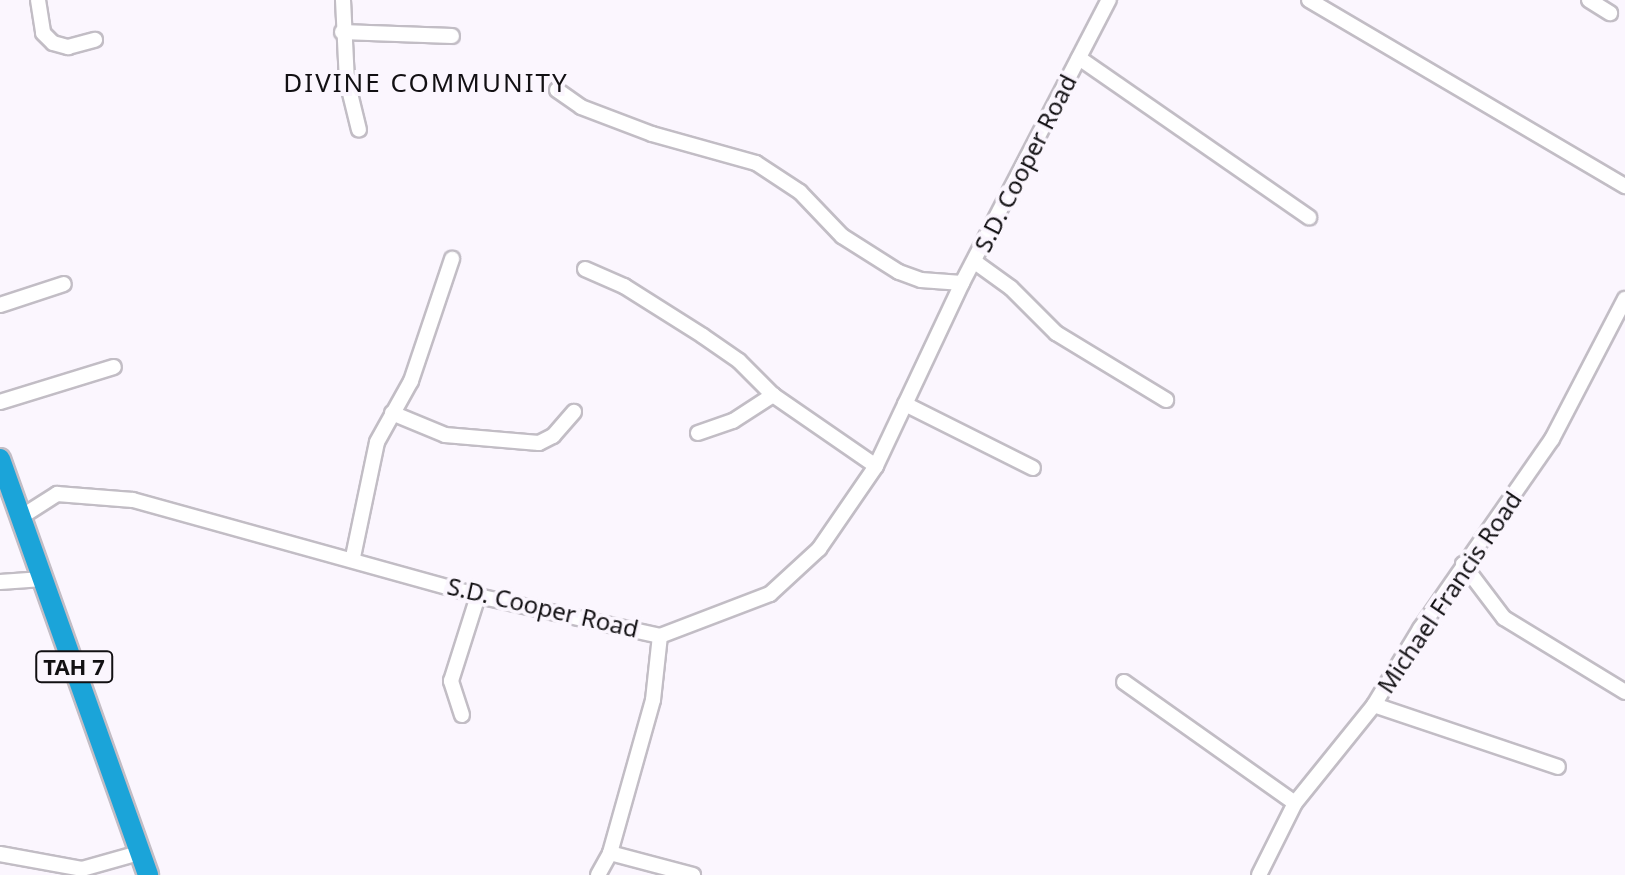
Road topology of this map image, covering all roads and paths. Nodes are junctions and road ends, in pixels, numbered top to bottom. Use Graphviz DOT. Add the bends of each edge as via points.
graph roads {
  1 [pos="38,0"];
  2 [pos="343,0"];
  3 [pos="1109,0"];
  4 [pos="1309,0"];
  5 [pos="1589,0"];
  6 [pos="1610,13"];
  7 [pos="342,32"];
  8 [pos="452,36"];
  9 [pos="95,40"];
  10 [pos="1079,58"];
  11 [pos="557,90"];
  12 [pos="359,130"];
  13 [pos="1625,186"];
  14 [pos="1309,217"];
  15 [pos="452,259"];
  16 [pos="975,262"];
  17 [pos="585,269"];
  18 [pos="962,283"];
  19 [pos="64,284"];
  20 [pos="1625,299"];
  21 [pos="0,305"];
  22 [pos="114,367"];
  23 [pos="773,395"];
  24 [pos="1166,400"];
  25 [pos="0,402"];
  26 [pos="905,404"];
  27 [pos="574,412"];
  28 [pos="392,413"];
  29 [pos="698,433"];
  30 [pos="0,459"];
  31 [pos="876,466"];
  32 [pos="1033,468"];
  33 [pos="21,517"];
  34 [pos="353,557"];
  35 [pos="1463,564"];
  36 [pos="43,579"];
  37 [pos="0,582"];
  38 [pos="478,596"];
  39 [pos="660,636"];
  40 [pos="1124,682"];
  41 [pos="1625,692"];
  42 [pos="1374,705"];
  43 [pos="462,715"];
  44 [pos="1558,767"];
  45 [pos="1295,803"];
  46 [pos="139,853"];
  47 [pos="610,853"];
  48 [pos="0,854"];
  49 [pos="148,875"];
  50 [pos="598,875"];
  51 [pos="693,875"];
  52 [pos="1259,875"];
  1 -- 9 [label="street" via="43,33 53,43 68,47"];
  2 -- 7 [label="street"];
  3 -- 10 [label="street, S.D. Cooper Road"];
  4 -- 13 [label="street"];
  5 -- 6 [label="street"];
  7 -- 8 [label="street"];
  7 -- 12 [label="street"];
  10 -- 14 [label="street"];
  10 -- 16 [label="street, S.D. Cooper Road"];
  11 -- 18 [label="street" via="581,107 652,134 746,159 800,192 842,236 899,272 921,280"];
  15 -- 28 [label="street" via="411,381"];
  16 -- 18 [label="street, S.D. Cooper Road"];
  16 -- 24 [label="street" via="1011,288 1056,333"];
  17 -- 23 [label="street" via="624,286 711,342"];
  18 -- 26 [label="street, S.D. Cooper Road"];
  19 -- 21 [label="street"];
  20 -- 35 [label="street, Michael Francis Road" via="1552,439"];
  22 -- 25 [label="street"];
  23 -- 29 [label="street" via="733,421"];
  23 -- 31 [label="street"];
  26 -- 31 [label="street, S.D. Cooper Road"];
  26 -- 32 [label="street"];
  27 -- 28 [label="street" via="553,436 539,443 445,435"];
  28 -- 34 [label="street" via="377,442"];
  30 -- 33 [label="highway, TAH 7"];
  31 -- 39 [label="street, S.D. Cooper Road" via="819,549 770,594"];
  33 -- 34 [label="street, S.D. Cooper Road" via="57,494 133,500"];
  33 -- 36 [label="highway, TAH 7"];
  34 -- 38 [label="street, S.D. Cooper Road"];
  35 -- 41 [label="street" via="1504,618"];
  35 -- 42 [label="street, Michael Francis Road"];
  36 -- 37 [label="street"];
  36 -- 46 [label="highway, TAH 7"];
  38 -- 39 [label="street, S.D. Cooper Road"];
  38 -- 43 [label="street" via="451,681"];
  39 -- 47 [label="street" via="653,700"];
  40 -- 45 [label="street"];
  42 -- 44 [label="street"];
  42 -- 45 [label="street, Michael Francis Road"];
  45 -- 52 [label="street, Michael Francis Road"];
  46 -- 48 [label="street" via="82,869"];
  46 -- 49 [label="highway, TAH 7"];
  47 -- 50 [label="street"];
  47 -- 51 [label="street"];
}
